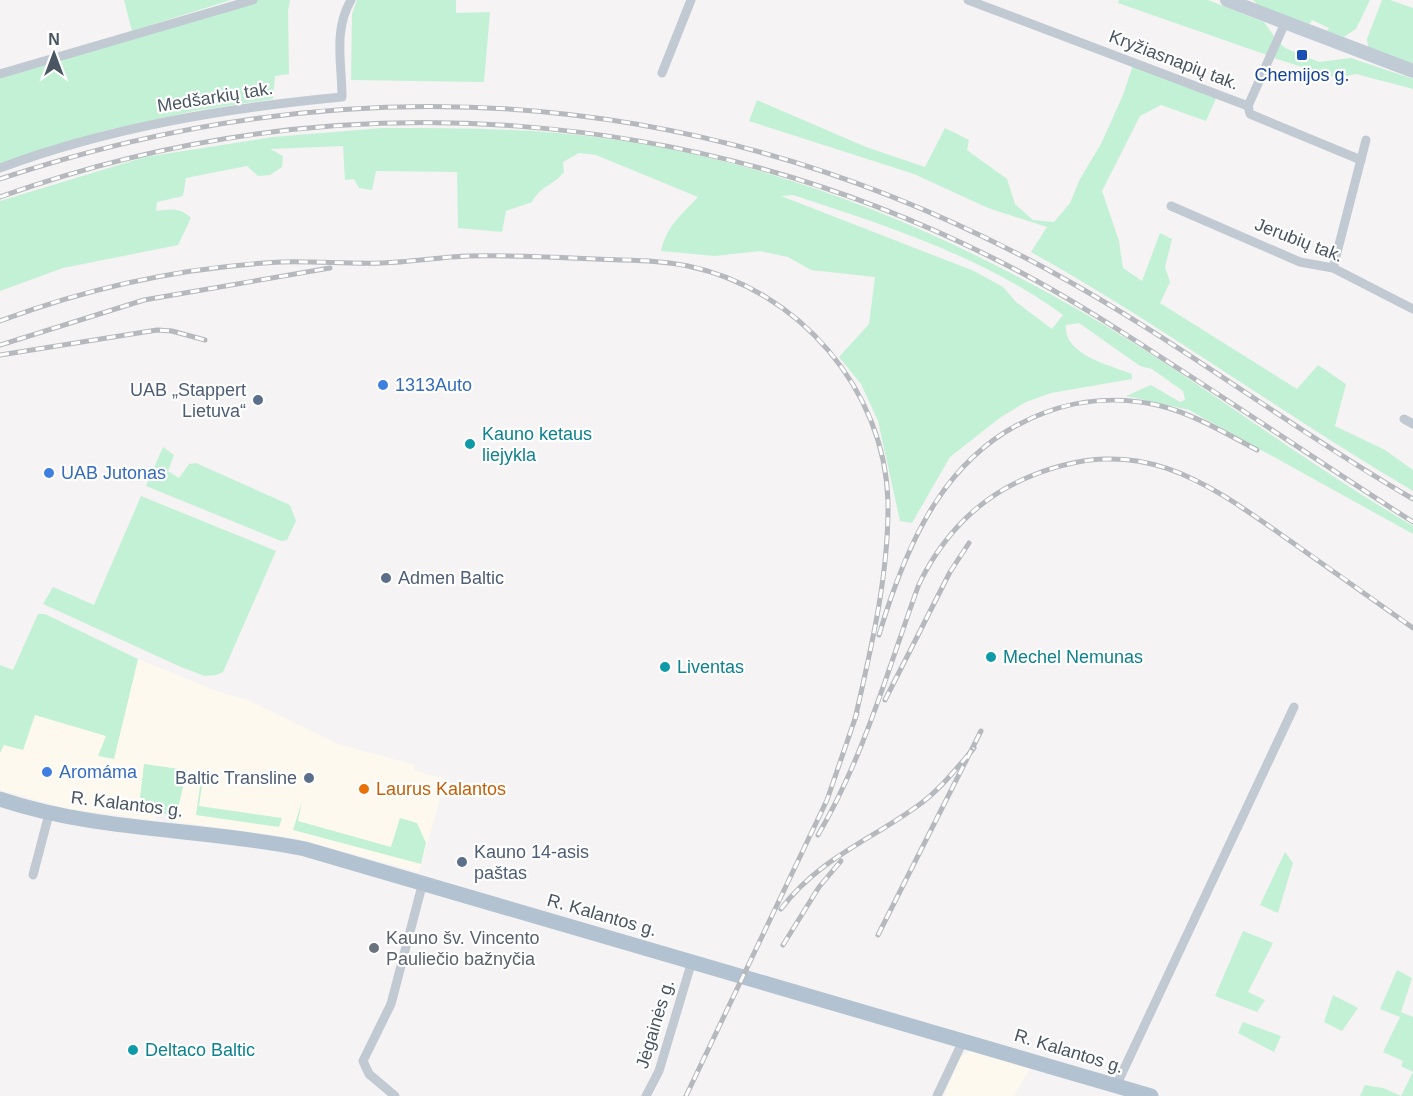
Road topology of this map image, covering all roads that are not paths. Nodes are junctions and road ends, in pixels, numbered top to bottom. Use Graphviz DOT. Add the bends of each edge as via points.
graph roads {
  1 [pos="253,0"];
  2 [pos="351,0"];
  3 [pos="691,0"];
  4 [pos="968,0"];
  5 [pos="1227,0"];
  6 [pos="1285,23"];
  7 [pos="1413,71"];
  8 [pos="662,73"];
  9 [pos="0,74"];
  10 [pos="1248,106"];
  11 [pos="1366,140"];
  12 [pos="1361,160"];
  13 [pos="0,168"];
  14 [pos="1171,206"];
  15 [pos="1333,268"];
  16 [pos="1413,309"];
  17 [pos="1404,419"];
  18 [pos="1413,424"];
  19 [pos="1294,707"];
  20 [pos="0,800"];
  21 [pos="49,814"];
  22 [pos="33,875"];
  23 [pos="423,882"];
  24 [pos="692,961"];
  25 [pos="963,1041"];
  26 [pos="1116,1086"];
  27 [pos="395,1096"];
  28 [pos="646,1096"];
  29 [pos="937,1096"];
  30 [pos="1151,1096"];
  1 -- 9 [label="street"];
  2 -- 13 [label="street, Medšarkių tak." via="343,16 339,41 342,97 259,105 151,124"];
  3 -- 8 [label="street"];
  4 -- 10 [label="street, Kryžiasnapių tak."];
  5 -- 6 [label="main road"];
  6 -- 7 [label="main road"];
  6 -- 10 [label="street"];
  10 -- 12 [label="street, Kryžiasnapių tak." via="1250,114"];
  11 -- 12 [label="street"];
  12 -- 15 [label="street"];
  14 -- 15 [label="street, Jerubių tak." via="1300,262"];
  15 -- 16 [label="street, Jerubių tak."];
  17 -- 18 [label="street"];
  19 -- 26 [label="street"];
  20 -- 21 [label="main road, R. Kalantos g."];
  21 -- 22 [label="street"];
  21 -- 23 [label="main road, R. Kalantos g." via="279,843"];
  23 -- 24 [label="main road, R. Kalantos g."];
  23 -- 27 [label="street" via="391,1004 363,1061 369,1074"];
  24 -- 25 [label="main road, R. Kalantos g."];
  24 -- 28 [label="street, Jėgainės g." via="659,1071"];
  25 -- 26 [label="main road, R. Kalantos g."];
  25 -- 29 [label="street"];
  26 -- 30 [label="main road, R. Kalantos g."];
}
